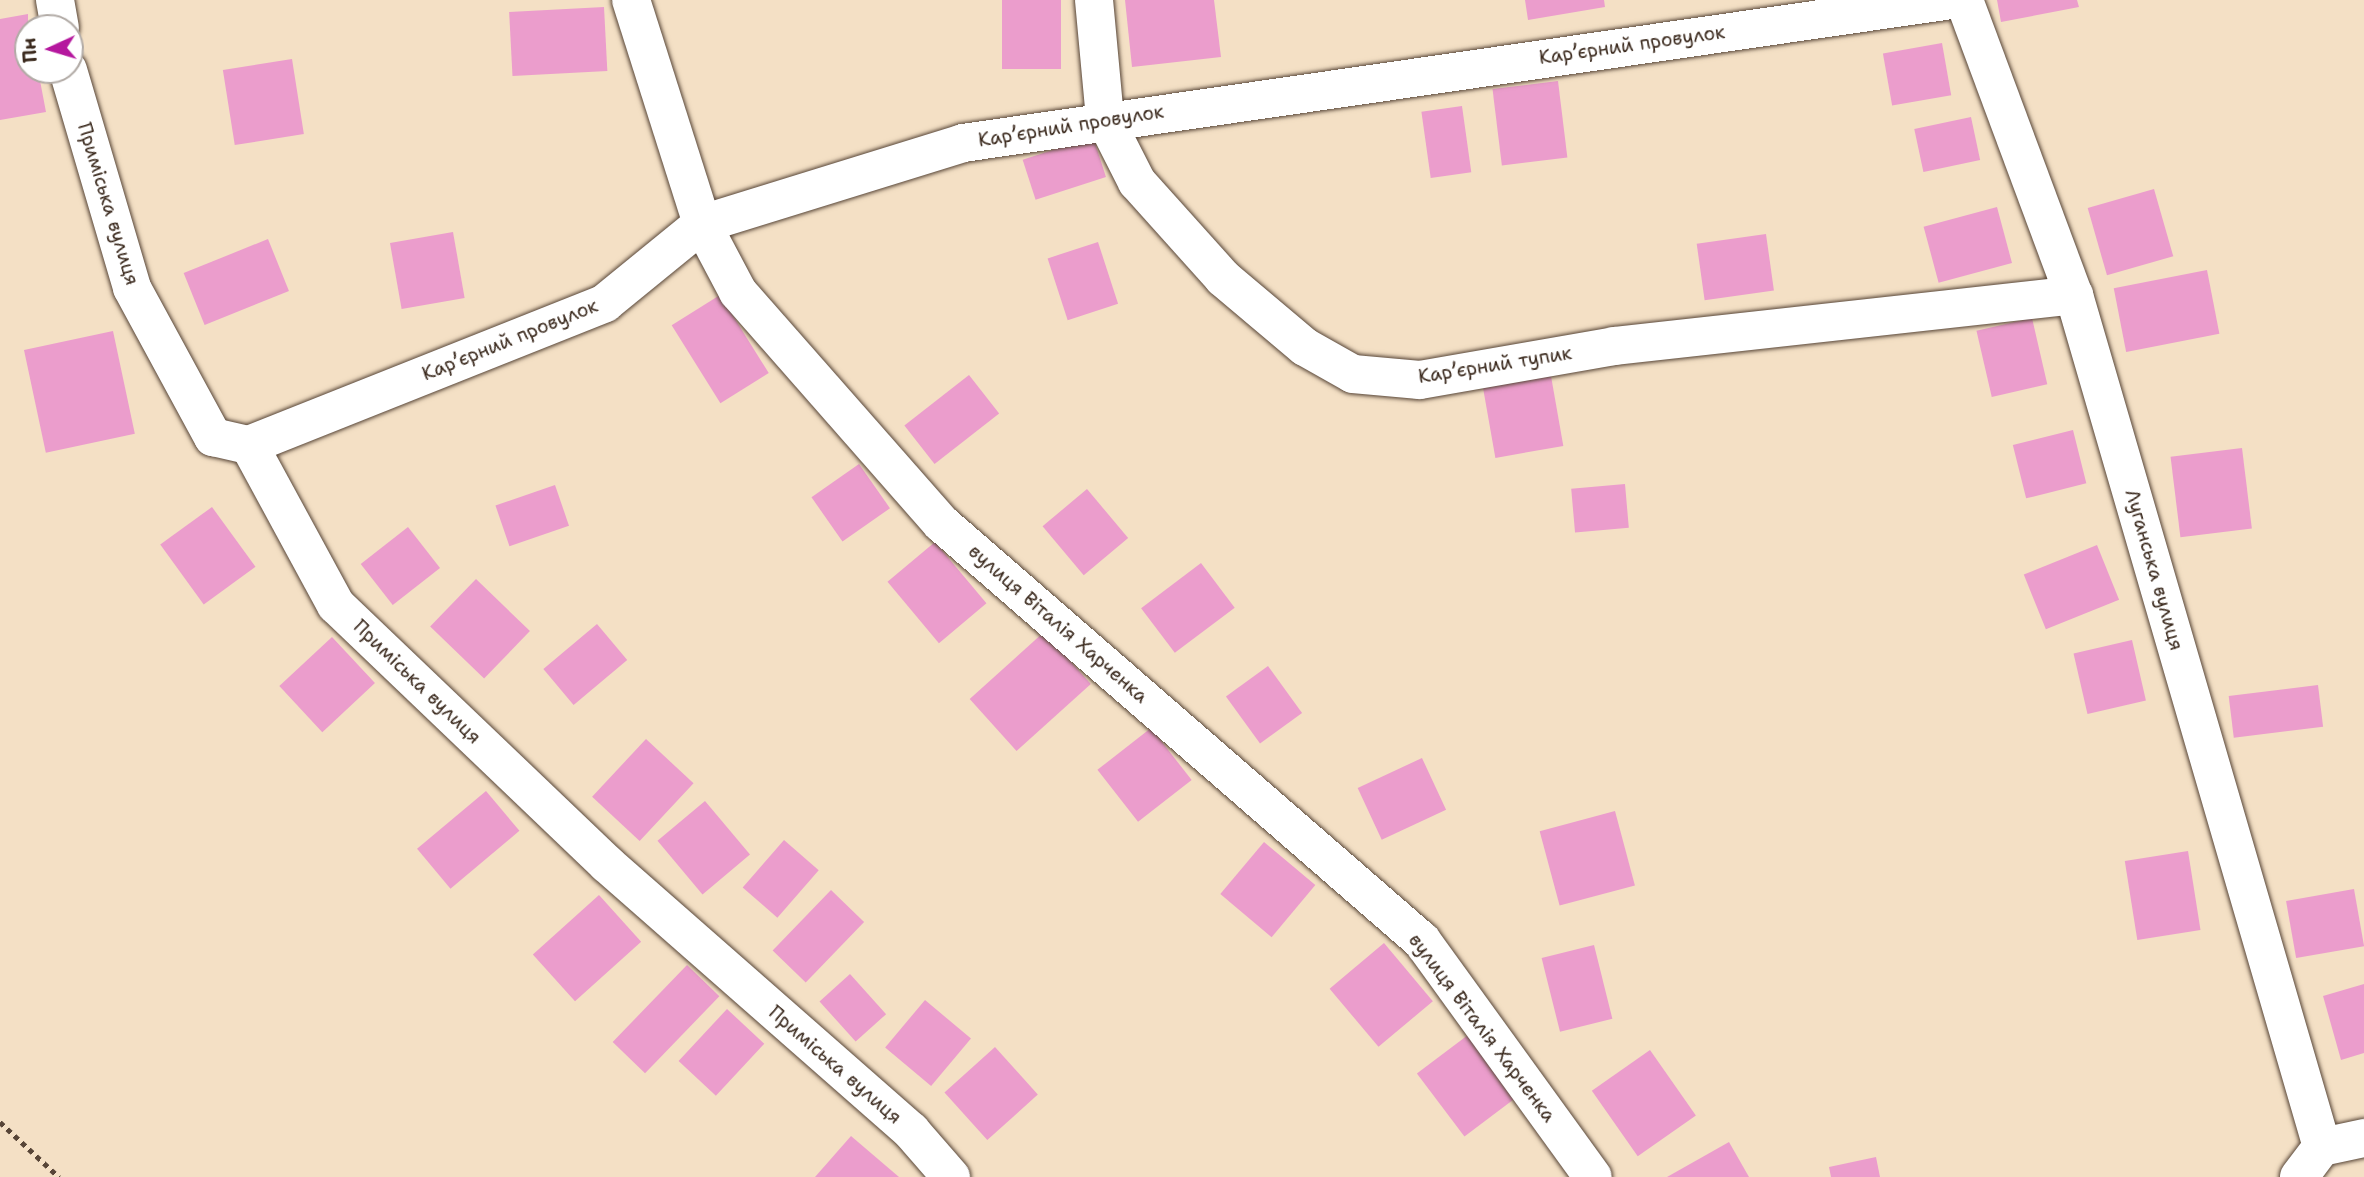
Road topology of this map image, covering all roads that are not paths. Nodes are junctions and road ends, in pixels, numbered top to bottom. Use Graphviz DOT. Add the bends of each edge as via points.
graph roads {
  1 [pos="631,0"];
  2 [pos="1094,0"];
  3 [pos="1952,0"];
  4 [pos="1964,0"];
  5 [pos="72,84"];
  6 [pos="1105,119"];
  7 [pos="702,224"];
  8 [pos="2074,295"];
  9 [pos="248,444"];
  10 [pos="2364,1138"];
  11 [pos="2322,1147"];
  12 [pos="951,1177"];
  13 [pos="1593,1177"];
  14 [pos="2299,1177"];
  1 -- 7 [label="street, вулиця Віталія Харченка"];
  2 -- 6 [label="street, Карʼєрний тупик"];
  3 -- 6 [label="street, Карʼєрний провулок"];
  4 -- 8 [label="street, Луганська вулиця"];
  5 -- 9 [label="street, Приміська вулиця" via="132,288 213,437"];
  6 -- 7 [label="street, Карʼєрний провулок" via="963,143"];
  6 -- 8 [label="street, Карʼєрний тупик" via="1137,182 1223,278 1305,347 1353,374 1420,380 1614,346"];
  7 -- 9 [label="street, Карʼєрний провулок" via="605,303"];
  7 -- 13 [label="street, вулиця Віталія Харченка" via="738,292 941,523 1422,941"];
  8 -- 11 [label="street, Луганська вулиця"];
  9 -- 12 [label="street, Приміська вулиця" via="335,605 607,864 911,1131"];
  10 -- 11 [label="street"];
  11 -- 14 [label="street"];
}
